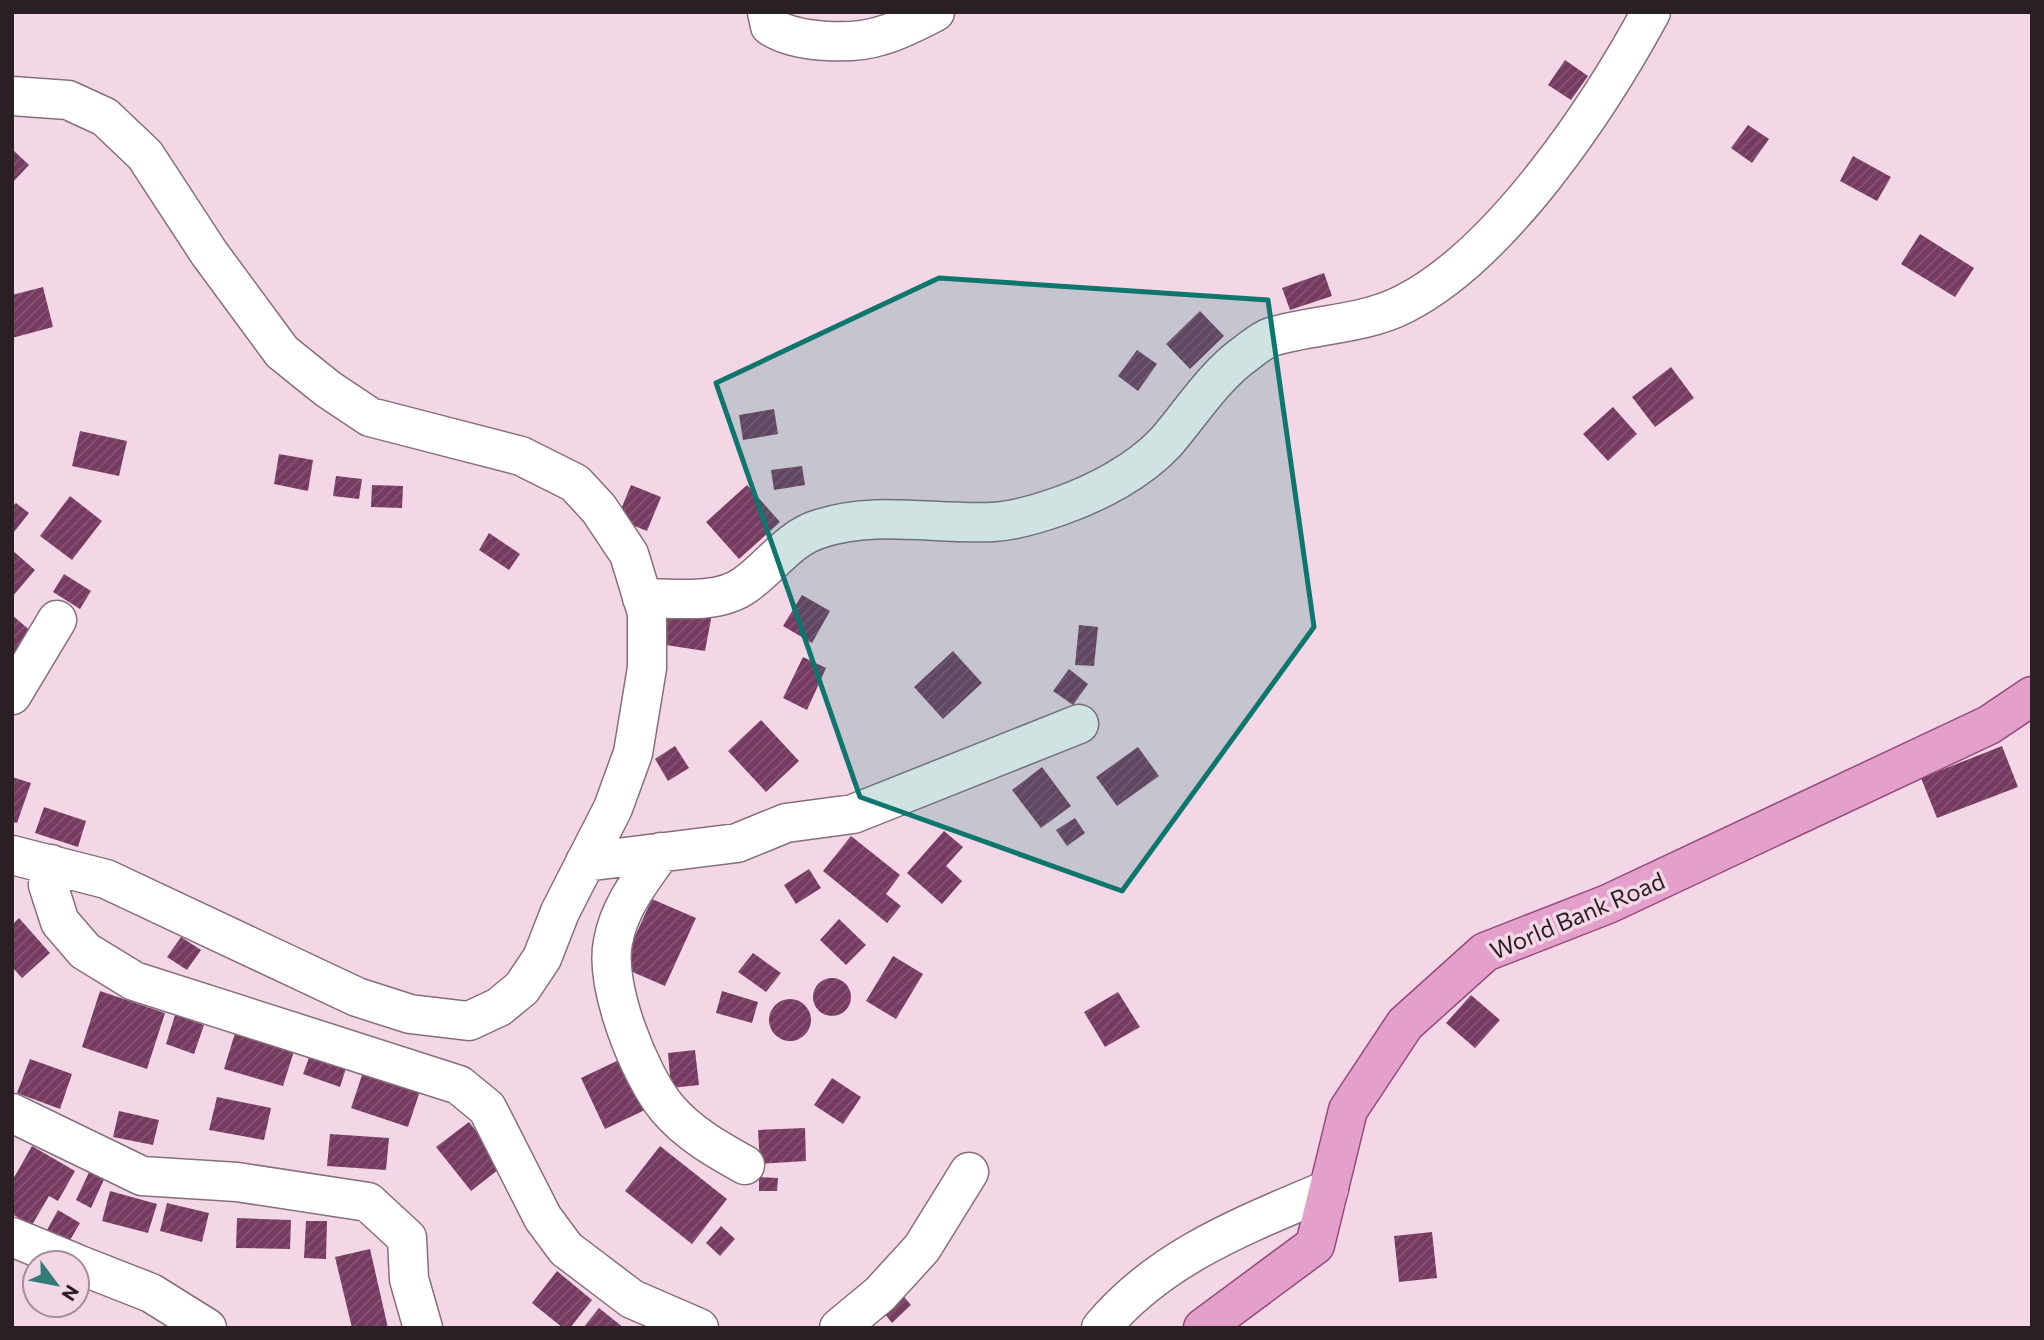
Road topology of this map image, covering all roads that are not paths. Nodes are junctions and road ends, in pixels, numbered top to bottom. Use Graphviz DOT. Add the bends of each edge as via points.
graph roads {
  1 [pos="768,12"];
  2 [pos="935,12"];
  3 [pos="1651,12"];
  4 [pos="12,96"];
  5 [pos="642,598"];
  6 [pos="57,620"];
  7 [pos="12,695"];
  8 [pos="2032,696"];
  9 [pos="1079,724"];
  10 [pos="661,852"];
  11 [pos="12,855"];
  12 [pos="585,862"];
  13 [pos="51,864"];
  14 [pos="12,1113"];
  15 [pos="745,1165"];
  16 [pos="969,1172"];
  17 [pos="1329,1189"];
  18 [pos="12,1237"];
  19 [pos="42,1249"];
  20 [pos="91,1269"];
  21 [pos="207,1328"];
  22 [pos="423,1328"];
  23 [pos="699,1328"];
  24 [pos="839,1328"];
  25 [pos="1101,1328"];
  26 [pos="1203,1328"];
  1 -- 2 [label="street" via="770,26 785,37 825,41 879,37"];
  3 -- 5 [label="street" via="1614,79 1563,151 1499,228 1448,277 1402,305 1335,326 1268,338 1236,361 1162,446 1119,479 1060,506 996,522 892,520 817,529 743,587 722,596"];
  4 -- 5 [label="street" via="68,100 105,117 145,155 282,352 328,389 370,417 521,456 575,483 629,554"];
  5 -- 12 [label="street" via="647,613 648,668 634,753"];
  6 -- 7 [label="street"];
  8 -- 17 [label="main road, World Bank Road" via="1989,724 1608,904 1485,952 1405,1024 1382,1057 1348,1110"];
  9 -- 10 [label="street" via="853,814 786,823 737,843"];
  10 -- 12 [label="street"];
  10 -- 15 [label="street" via="626,901 612,943 618,1007 644,1071 667,1108 702,1141"];
  11 -- 13 [label="street"];
  12 -- 13 [label="street" via="542,958 523,988 499,1007 469,1021 410,1014 357,997 106,879"];
  13 -- 23 [label="street" via="48,885 60,922 85,951 134,981 459,1085 487,1108 543,1219 566,1250 632,1299"];
  14 -- 22 [label="street" via="142,1176 237,1182 368,1202 407,1238 409,1279"];
  16 -- 24 [label="street" via="922,1248 880,1294"];
  17 -- 25 [label="street" via="1213,1238 1167,1266"];
  17 -- 26 [label="main road, World Bank Road" via="1315,1245"];
  18 -- 19 [label="street"];
  20 -- 21 [label="street" via="151,1293"];
}
